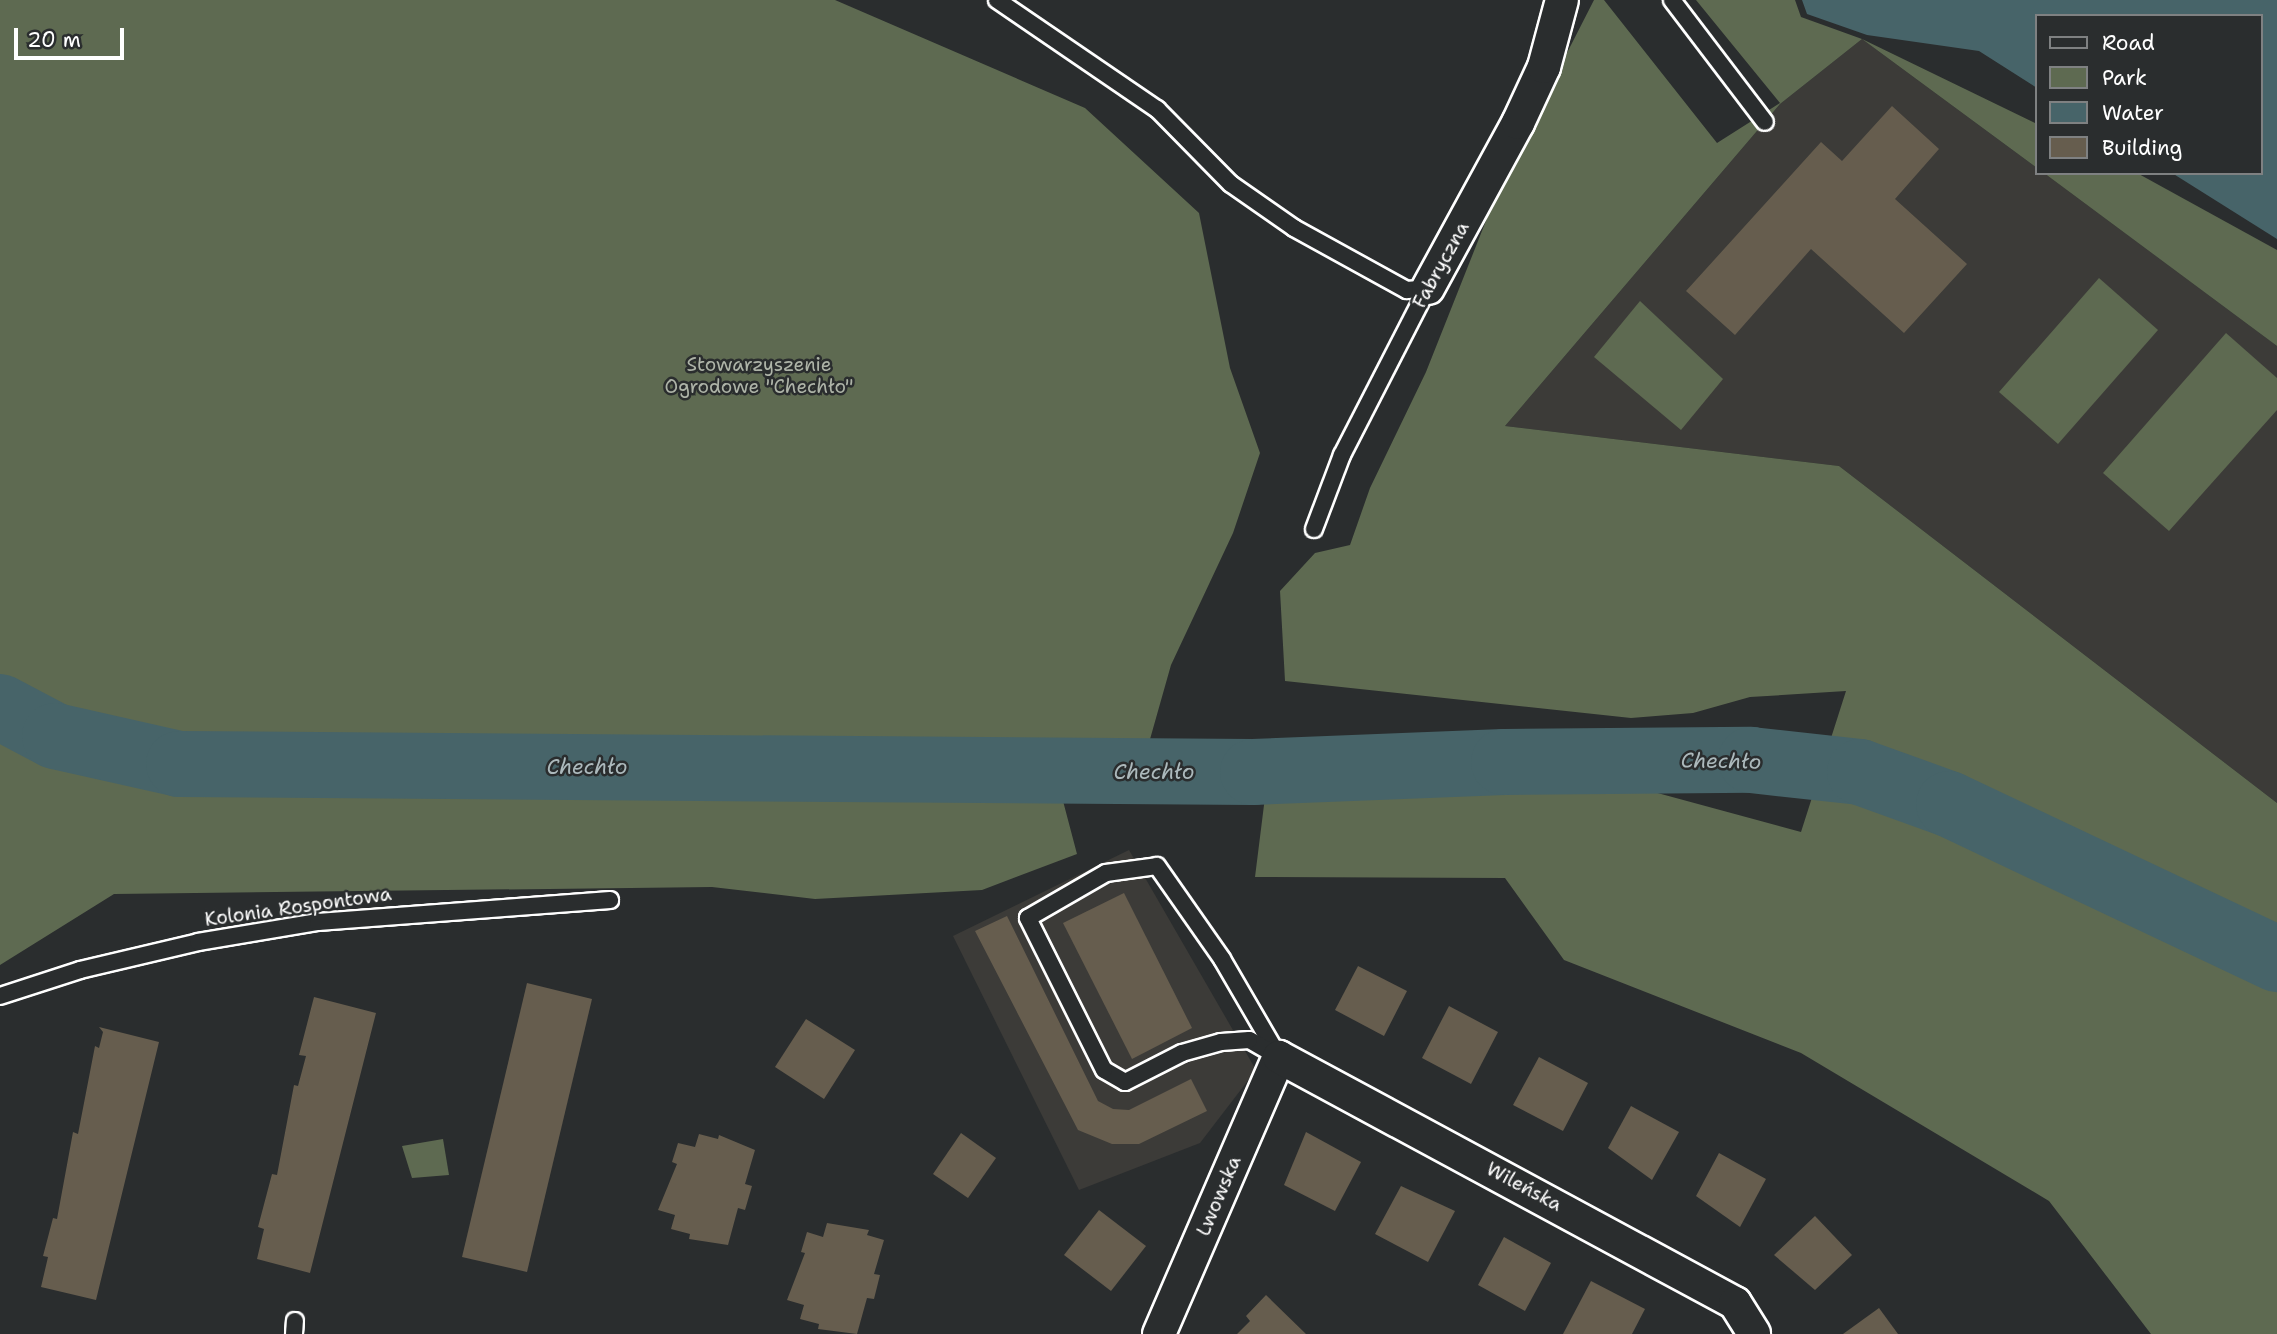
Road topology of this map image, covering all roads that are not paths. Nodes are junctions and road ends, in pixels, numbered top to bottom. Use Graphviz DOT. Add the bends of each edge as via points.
graph roads {
  1 [pos="997,0"];
  2 [pos="1562,0"];
  3 [pos="1672,0"];
  4 [pos="1765,122"];
  5 [pos="1428,288"];
  6 [pos="1314,529"];
  7 [pos="610,900"];
  8 [pos="0,996"];
  9 [pos="1279,1057"];
  10 [pos="1159,1334"];
  11 [pos="1754,1334"];
  1 -- 5 [label="lane" via="1157,108 1231,184 1294,228 1407,290"];
  2 -- 5 [label="street, Fabryczna" via="1544,67 1518,124"];
  3 -- 4 [label="lane"];
  5 -- 6 [label="lane, Fabryczna" via="1342,455"];
  7 -- 8 [label="lane, Kolonia Rospontowa" via="317,922 93,967"];
  9 -- 9 [label="lane" via="1249,1040 1221,1042 1182,1053 1125,1082 1104,1070 1028,918 1106,873 1157,866 1222,959"];
  9 -- 10 [label="street, Lwowska"];
  9 -- 11 [label="street, Wileńska" via="1735,1303"];
}
